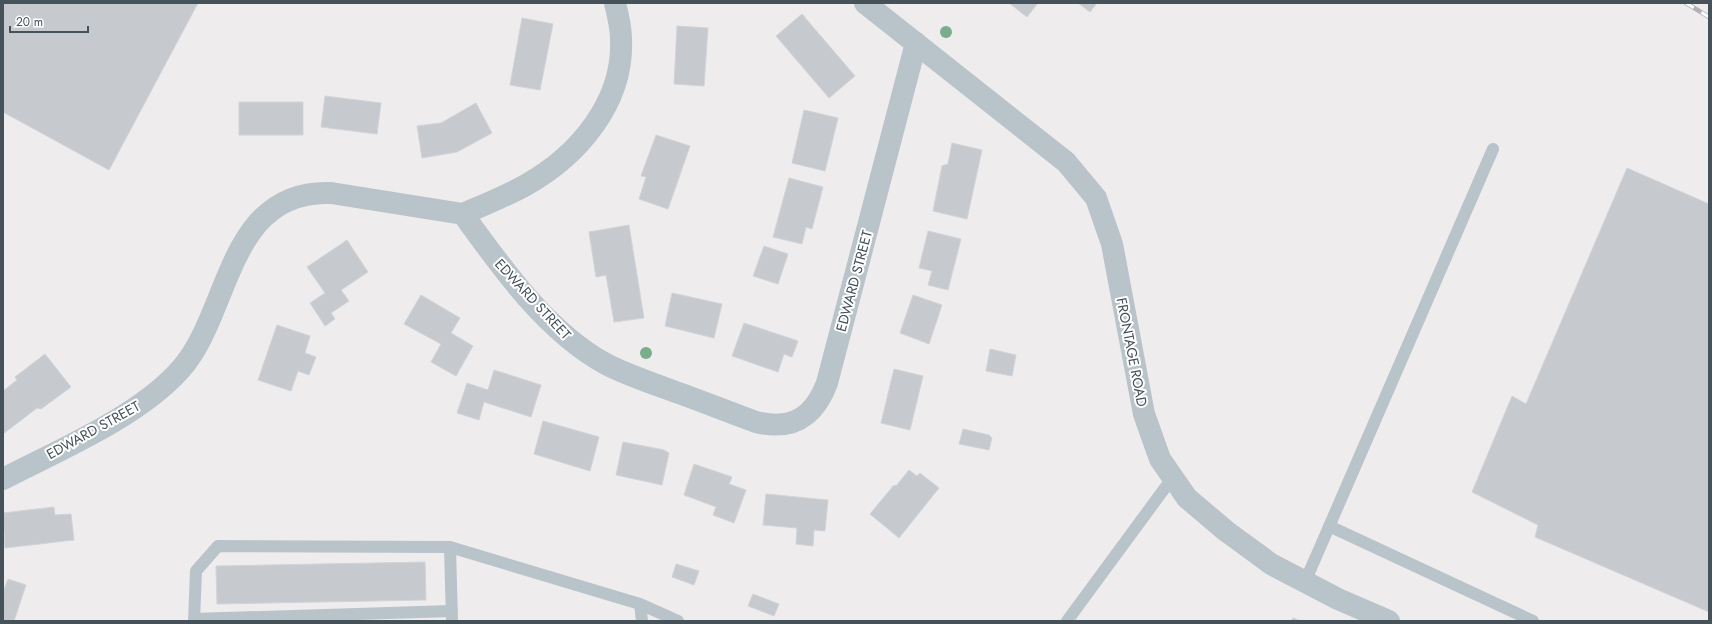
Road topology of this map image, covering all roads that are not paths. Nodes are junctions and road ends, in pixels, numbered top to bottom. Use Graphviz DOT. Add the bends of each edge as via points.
graph roads {
  1 [pos="615,3"];
  2 [pos="865,3"];
  3 [pos="916,43"];
  4 [pos="1493,149"];
  5 [pos="463,214"];
  6 [pos="1173,477"];
  7 [pos="3,479"];
  8 [pos="1329,526"];
  9 [pos="450,547"];
  10 [pos="1305,582"];
  11 [pos="640,604"];
  12 [pos="452,616"];
  13 [pos="194,620"];
  14 [pos="642,621"];
  15 [pos="678,621"];
  16 [pos="1067,621"];
  17 [pos="1389,621"];
  18 [pos="1533,621"];
  1 -- 5 [label="street" via="621,39 619,70 608,104 600,117 577,146 545,173"];
  2 -- 3 [label="street, FRONTAGE ROAD"];
  3 -- 5 [label="street, EDWARD STREET" via="827,383 821,398 812,410 789,424 768,425 756,422 632,376 588,352 556,326 510,278"];
  3 -- 6 [label="street, FRONTAGE ROAD" via="1066,162 1096,198 1112,244 1144,414 1160,459"];
  4 -- 8 [label="lane"];
  5 -- 7 [label="street, EDWARD STREET" via="325,193 305,195 277,207 261,221 242,245 199,343 180,370 157,391 116,420"];
  6 -- 10 [label="street, FRONTAGE ROAD" via="1187,498 1226,531 1271,564"];
  6 -- 16 [label="lane"];
  8 -- 10 [label="lane"];
  8 -- 18 [label="lane"];
  9 -- 11 [label="lane"];
  9 -- 12 [label="lane"];
  9 -- 13 [label="lane" via="218,546 196,571"];
  10 -- 17 [label="street, FRONTAGE ROAD"];
  11 -- 14 [label="lane"];
  11 -- 15 [label="lane"];
  12 -- 13 [label="lane"];
}
